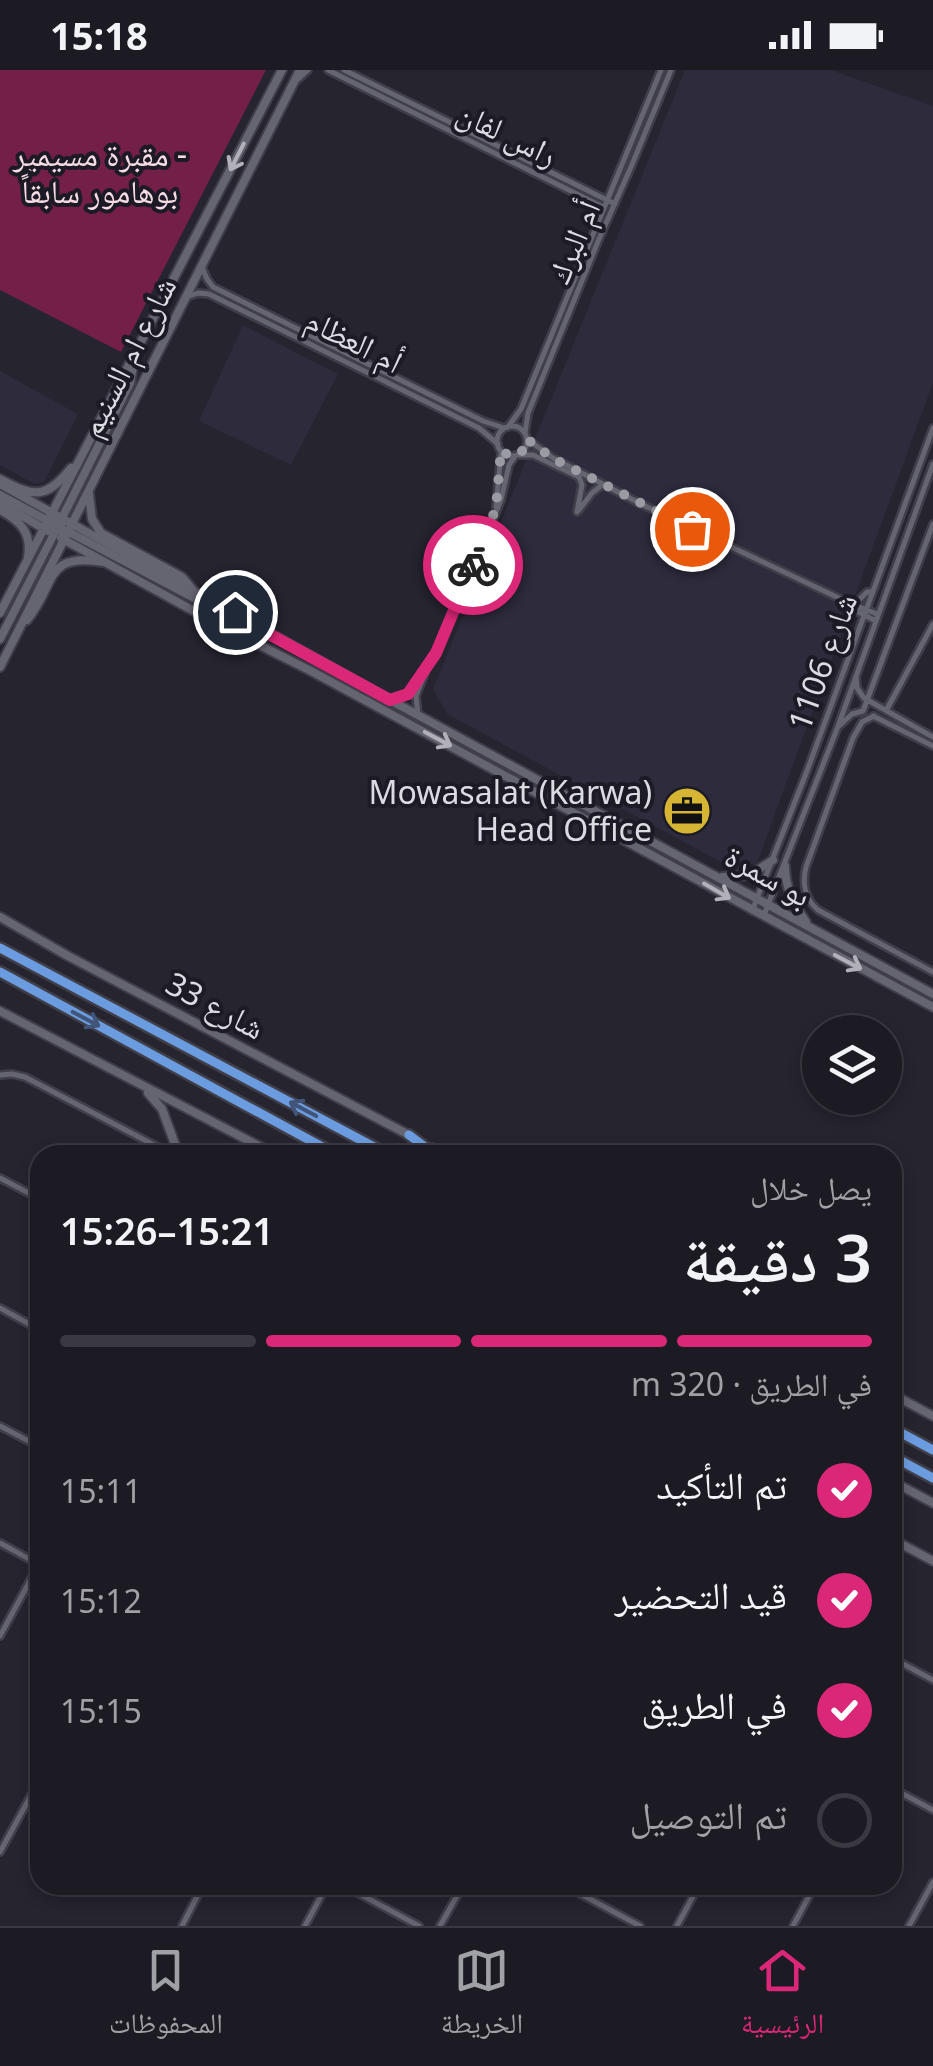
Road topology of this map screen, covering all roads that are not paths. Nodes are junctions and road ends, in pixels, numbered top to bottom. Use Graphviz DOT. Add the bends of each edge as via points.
graph roads {
  1 [pos="282,70"];
  2 [pos="300,70"];
  3 [pos="308,70"];
  4 [pos="328,70"];
  5 [pos="344,70"];
  6 [pos="661,70"];
  7 [pos="671,70"];
  8 [pos="294,82"];
  9 [pos="608,199"];
  10 [pos="615,204"];
  11 [pos="603,207"];
  12 [pos="612,212"];
  13 [pos="595,238"];
  14 [pos="202,265"];
  15 [pos="186,297"];
  16 [pos="136,353"];
  17 [pos="388,374"];
  18 [pos="385,382"];
  19 [pos="506,428"];
  20 [pos="933,428"];
  21 [pos="526,436"];
  22 [pos="499,447"];
  23 [pos="83,453"];
  24 [pos="516,455"];
  25 [pos="933,464"];
  26 [pos="0,481"];
  27 [pos="604,484"];
  28 [pos="90,488"];
  29 [pos="0,495"];
  30 [pos="0,507"];
  31 [pos="496,508"];
  32 [pos="933,524"];
  33 [pos="58,526"];
  34 [pos="104,562"];
  35 [pos="20,576"];
  36 [pos="192,590"];
  37 [pos="872,592"];
  38 [pos="851,605"];
  39 [pos="864,612"];
  40 [pos="0,613"];
  41 [pos="877,617"];
  42 [pos="933,624"];
  43 [pos="256,627"];
  44 [pos="858,629"];
  45 [pos="18,632"];
  46 [pos="0,639"];
  47 [pos="0,667"];
  48 [pos="426,670"];
  49 [pos="856,677"];
  50 [pos="390,700"];
  51 [pos="869,700"];
  52 [pos="886,709"];
  53 [pos="863,712"];
  54 [pos="418,715"];
  55 [pos="874,716"];
  56 [pos="837,728"];
  57 [pos="933,737"];
  58 [pos="933,746"];
  59 [pos="774,860"];
  60 [pos="784,866"];
  61 [pos="716,876"];
  62 [pos="758,899"];
  63 [pos="768,905"];
  64 [pos="752,911"];
  65 [pos="0,917"];
  66 [pos="763,917"];
  67 [pos="808,926"];
  68 [pos="0,948"];
  69 [pos="0,972"];
  70 [pos="933,972"];
  71 [pos="933,994"];
  72 [pos="933,1008"];
  73 [pos="0,1011"];
  74 [pos="0,1075"];
  75 [pos="139,1084"];
  76 [pos="409,1135"];
  77 [pos="157,1145"];
  78 [pos="173,1145"];
  79 [pos="257,1145"];
  80 [pos="319,1145"];
  81 [pos="370,1145"];
  82 [pos="422,1145"];
  83 [pos="428,1145"];
  84 [pos="0,1178"];
  85 [pos="30,1194"];
  86 [pos="0,1308"];
  87 [pos="30,1324"];
  88 [pos="902,1399"];
  89 [pos="933,1416"];
  90 [pos="0,1426"];
  91 [pos="902,1433"];
  92 [pos="30,1442"];
  93 [pos="933,1450"];
  94 [pos="902,1461"];
  95 [pos="933,1478"];
  96 [pos="902,1487"];
  97 [pos="933,1503"];
  98 [pos="0,1543"];
  99 [pos="902,1545"];
  100 [pos="30,1559"];
  101 [pos="933,1561"];
  102 [pos="30,1582"];
  103 [pos="0,1636"];
  104 [pos="902,1663"];
  105 [pos="933,1680"];
  106 [pos="902,1793"];
  107 [pos="30,1797"];
  108 [pos="933,1810"];
  109 [pos="0,1852"];
  110 [pos="933,1882"];
  111 [pos="199,1895"];
  112 [pos="322,1895"];
  113 [pos="362,1895"];
  114 [pos="457,1895"];
  115 [pos="582,1895"];
  116 [pos="693,1895"];
  117 [pos="810,1895"];
  118 [pos="182,1926"];
  119 [pos="305,1926"];
  120 [pos="419,1926"];
  121 [pos="440,1926"];
  122 [pos="640,1926"];
  123 [pos="676,1926"];
  124 [pos="793,1926"];
  125 [pos="909,1926"];
  1 -- 16 [label="street, شارع ام السنيم, one-way"];
  2 -- 8 [label="street, شارع ام السنيم"];
  3 -- 8 [label="street"];
  4 -- 11 [label="street, راس لفان"];
  5 -- 9 [label="street, راس لفان"];
  6 -- 9 [label="street, أم البرك"];
  7 -- 10 [label="street, أم البرك"];
  8 -- 14 [label="street, شارع ام السنيم"];
  9 -- 10 [label="street, راس لفان"];
  9 -- 11 [label="street, أم البرك"];
  10 -- 12 [label="street, أم البرك"];
  11 -- 12 [label="street, راس لفان"];
  11 -- 13 [label="street, أم البرك"];
  12 -- 13 [label="street, أم البرك"];
  13 -- 19 [label="street, أم البرك" via="522,410"];
  13 -- 21 [label="street, أم البرك" via="528,413"];
  14 -- 15 [label="street, شارع ام السنيم"];
  14 -- 17 [label="street, أم العظام" via="214,286"];
  15 -- 18 [label="street, أم العظام" via="209,294"];
  15 -- 28 [label="street, شارع ام السنيم"];
  16 -- 23 [label="street, شارع ام السنيم"];
  16 -- 33 [label="street" via="130,383"];
  17 -- 18 [label="street"];
  17 -- 19 [label="street, أم العظام"];
  18 -- 22 [label="street, أم العظام" via="479,428"];
  19 -- 21 [label="street"];
  19 -- 22 [label="street"];
  20 -- 37 [label="street, شارع 1106"];
  21 -- 24 [label="street" via="526,447"];
  21 -- 27 [label="street" via="552,458"];
  22 -- 24 [label="street"];
  22 -- 31 [label="street"];
  23 -- 26 [label="street" via="42,492"];
  23 -- 33 [label="street, شارع ام السنيم"];
  24 -- 27 [label="street" via="533,455 578,478 578,512"];
  24 -- 31 [label="street"];
  25 -- 41 [label="street, شارع 1106"];
  26 -- 33 [label="street, بو سمرة"];
  27 -- 38 [label="street"];
  28 -- 33 [label="street, شارع ام السنيم"];
  28 -- 36 [label="street" via="92,519 101,533 182,577"];
  29 -- 33 [label="street"];
  30 -- 33 [label="street, بو سمرة"];
  30 -- 35 [label="street" via="27,532 30,551"];
  31 -- 48 [label="street"];
  32 -- 51 [label="street"];
  33 -- 34 [label="street, بو سمرة"];
  33 -- 35 [label="street, شارع ام السنيم"];
  33 -- 36 [label="street, بو سمرة"];
  33 -- 43 [label="street"];
  33 -- 45 [label="street, شارع ام السنيم"];
  33 -- 46 [label="street"];
  34 -- 45 [label="street" via="64,563"];
  34 -- 64 [label="street, بو سمرة, one-way"];
  35 -- 40 [label="street, شارع ام السنيم"];
  36 -- 43 [label="street, بو سمرة"];
  37 -- 38 [label="street"];
  37 -- 39 [label="street, شارع 1106"];
  38 -- 39 [label="street"];
  38 -- 44 [label="street"];
  39 -- 41 [label="street"];
  39 -- 44 [label="street, شارع 1106"];
  41 -- 49 [label="street, شارع 1106"];
  42 -- 52 [label="street"];
  43 -- 50 [label="street, بو سمرة"];
  44 -- 59 [label="street, شارع 1106"];
  45 -- 47 [label="street, شارع ام السنيم"];
  48 -- 50 [label="street" via="406,695"];
  48 -- 54 [label="street" via="416,696"];
  49 -- 51 [label="street"];
  49 -- 56 [label="street, شارع 1106"];
  50 -- 54 [label="street, بو سمرة"];
  51 -- 52 [label="street"];
  51 -- 53 [label="street"];
  52 -- 57 [label="street"];
  53 -- 55 [label="street"];
  53 -- 56 [label="street"];
  54 -- 61 [label="street, بو سمرة"];
  55 -- 58 [label="street"];
  55 -- 70 [label="street" via="857,728 804,884 818,910"];
  56 -- 60 [label="street, شارع 1106"];
  59 -- 61 [label="street" via="744,877"];
  59 -- 62 [label="street, شارع 1106"];
  60 -- 63 [label="street, شارع 1106"];
  60 -- 67 [label="street"];
  61 -- 62 [label="street, بو سمرة"];
  62 -- 63 [label="street, بو سمرة"];
  62 -- 64 [label="street, شارع 1106"];
  63 -- 66 [label="street, شارع 1106"];
  63 -- 67 [label="street, بو سمرة"];
  64 -- 66 [label="street, بو سمرة"];
  65 -- 76 [label="street, شارع 33"];
  66 -- 72 [label="street, بو سمرة, one-way"];
  67 -- 71 [label="street, بو سمرة"];
  81 -- 68 [label="highway, شارع 33, one-way"];
  69 -- 80 [label="highway, one-way"];
  73 -- 75 [label="street"];
  74 -- 77 [label="street" via="25,1076"];
  75 -- 78 [label="street" via="162,1109"];
  75 -- 79 [label="street"];
  76 -- 82 [label="highway"];
  76 -- 83 [label="street, شارع 33"];
  84 -- 85 [label="street"];
  86 -- 87 [label="street"];
  88 -- 89 [label="street"];
  90 -- 92 [label="street"];
  91 -- 93 [label="highway"];
  94 -- 95 [label="highway"];
  96 -- 97 [label="street"];
  98 -- 100 [label="street"];
  99 -- 101 [label="street"];
  102 -- 103 [label="street"];
  104 -- 105 [label="street"];
  106 -- 108 [label="street"];
  107 -- 109 [label="street"];
  110 -- 125 [label="street"];
  111 -- 118 [label="street"];
  112 -- 119 [label="street"];
  113 -- 120 [label="street"];
  114 -- 121 [label="street"];
  115 -- 122 [label="street"];
  116 -- 123 [label="street"];
  117 -- 124 [label="street"];
}
